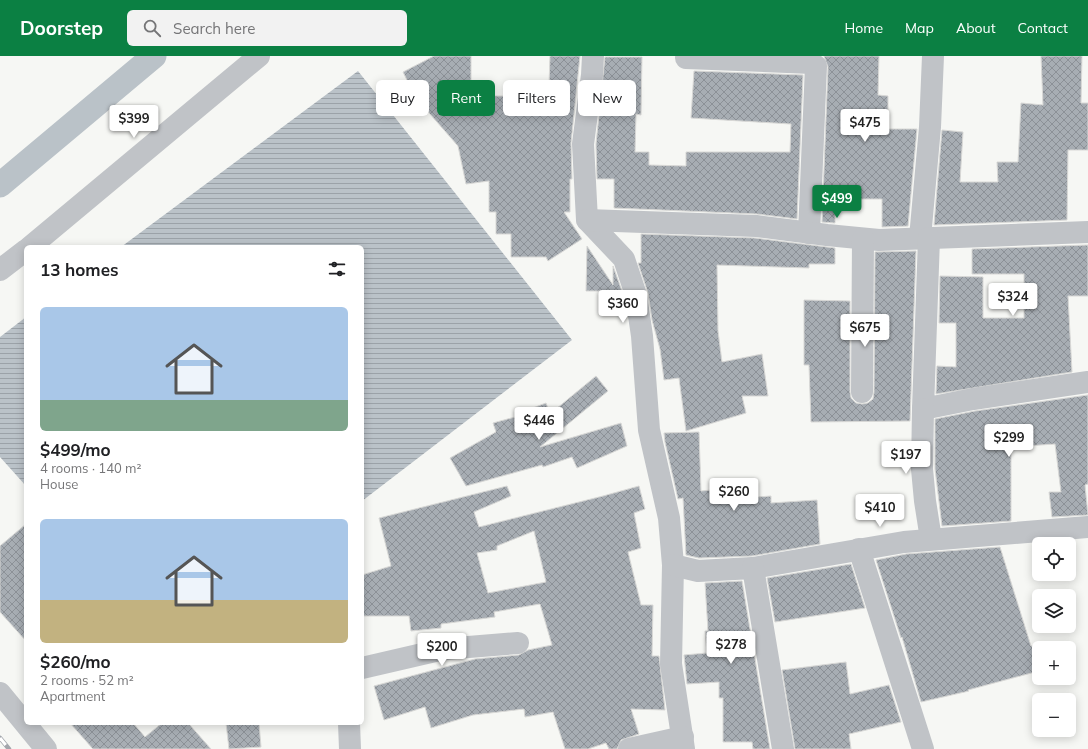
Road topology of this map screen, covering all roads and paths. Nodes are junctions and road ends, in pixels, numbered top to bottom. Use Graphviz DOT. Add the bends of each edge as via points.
graph roads {
  1 [pos="259,56"];
  2 [pos="593,56"];
  3 [pos="933,56"];
  4 [pos="686,58"];
  5 [pos="587,220"];
  6 [pos="1088,232"];
  7 [pos="809,233"];
  8 [pos="924,238"];
  9 [pos="864,239"];
  10 [pos="32,245"];
  11 [pos="24,252"];
  12 [pos="0,270"];
  13 [pos="1088,382"];
  14 [pos="862,392"];
  15 [pos="923,409"];
  16 [pos="1088,527"];
  17 [pos="931,539"];
  18 [pos="859,549"];
  19 [pos="673,565"];
  20 [pos="753,568"];
  21 [pos="518,643"];
  22 [pos="364,668"];
  23 [pos="0,693"];
  24 [pos="24,722"];
  25 [pos="26,725"];
  26 [pos="349,725"];
  27 [pos="683,743"];
  28 [pos="46,749"];
  29 [pos="350,749"];
  30 [pos="629,749"];
  31 [pos="783,749"];
  32 [pos="923,749"];
  1 -- 10 [label="street"];
  2 -- 5 [label="street" via="583,144"];
  3 -- 8 [label="street"];
  4 -- 7 [label="street" via="812,63 816,66"];
  5 -- 7 [label="street" via="756,226"];
  5 -- 19 [label="street" via="624,259 636,294 649,430 669,518"];
  6 -- 8 [label="street"];
  7 -- 9 [label="street"];
  8 -- 9 [label="street"];
  8 -- 15 [label="street"];
  9 -- 14 [label="street"];
  11 -- 12 [label="street"];
  13 -- 15 [label="street"];
  15 -- 17 [label="street" via="922,469"];
  16 -- 17 [label="street"];
  17 -- 18 [label="street"];
  18 -- 20 [label="street"];
  18 -- 32 [label="street"];
  19 -- 20 [label="street" via="698,571"];
  19 -- 27 [label="street" via="671,664"];
  20 -- 31 [label="street"];
  21 -- 22 [label="street" via="444,649"];
  23 -- 24 [label="street"];
  25 -- 28 [label="street"];
  26 -- 29 [label="street"];
  27 -- 30 [label="street"];
}
